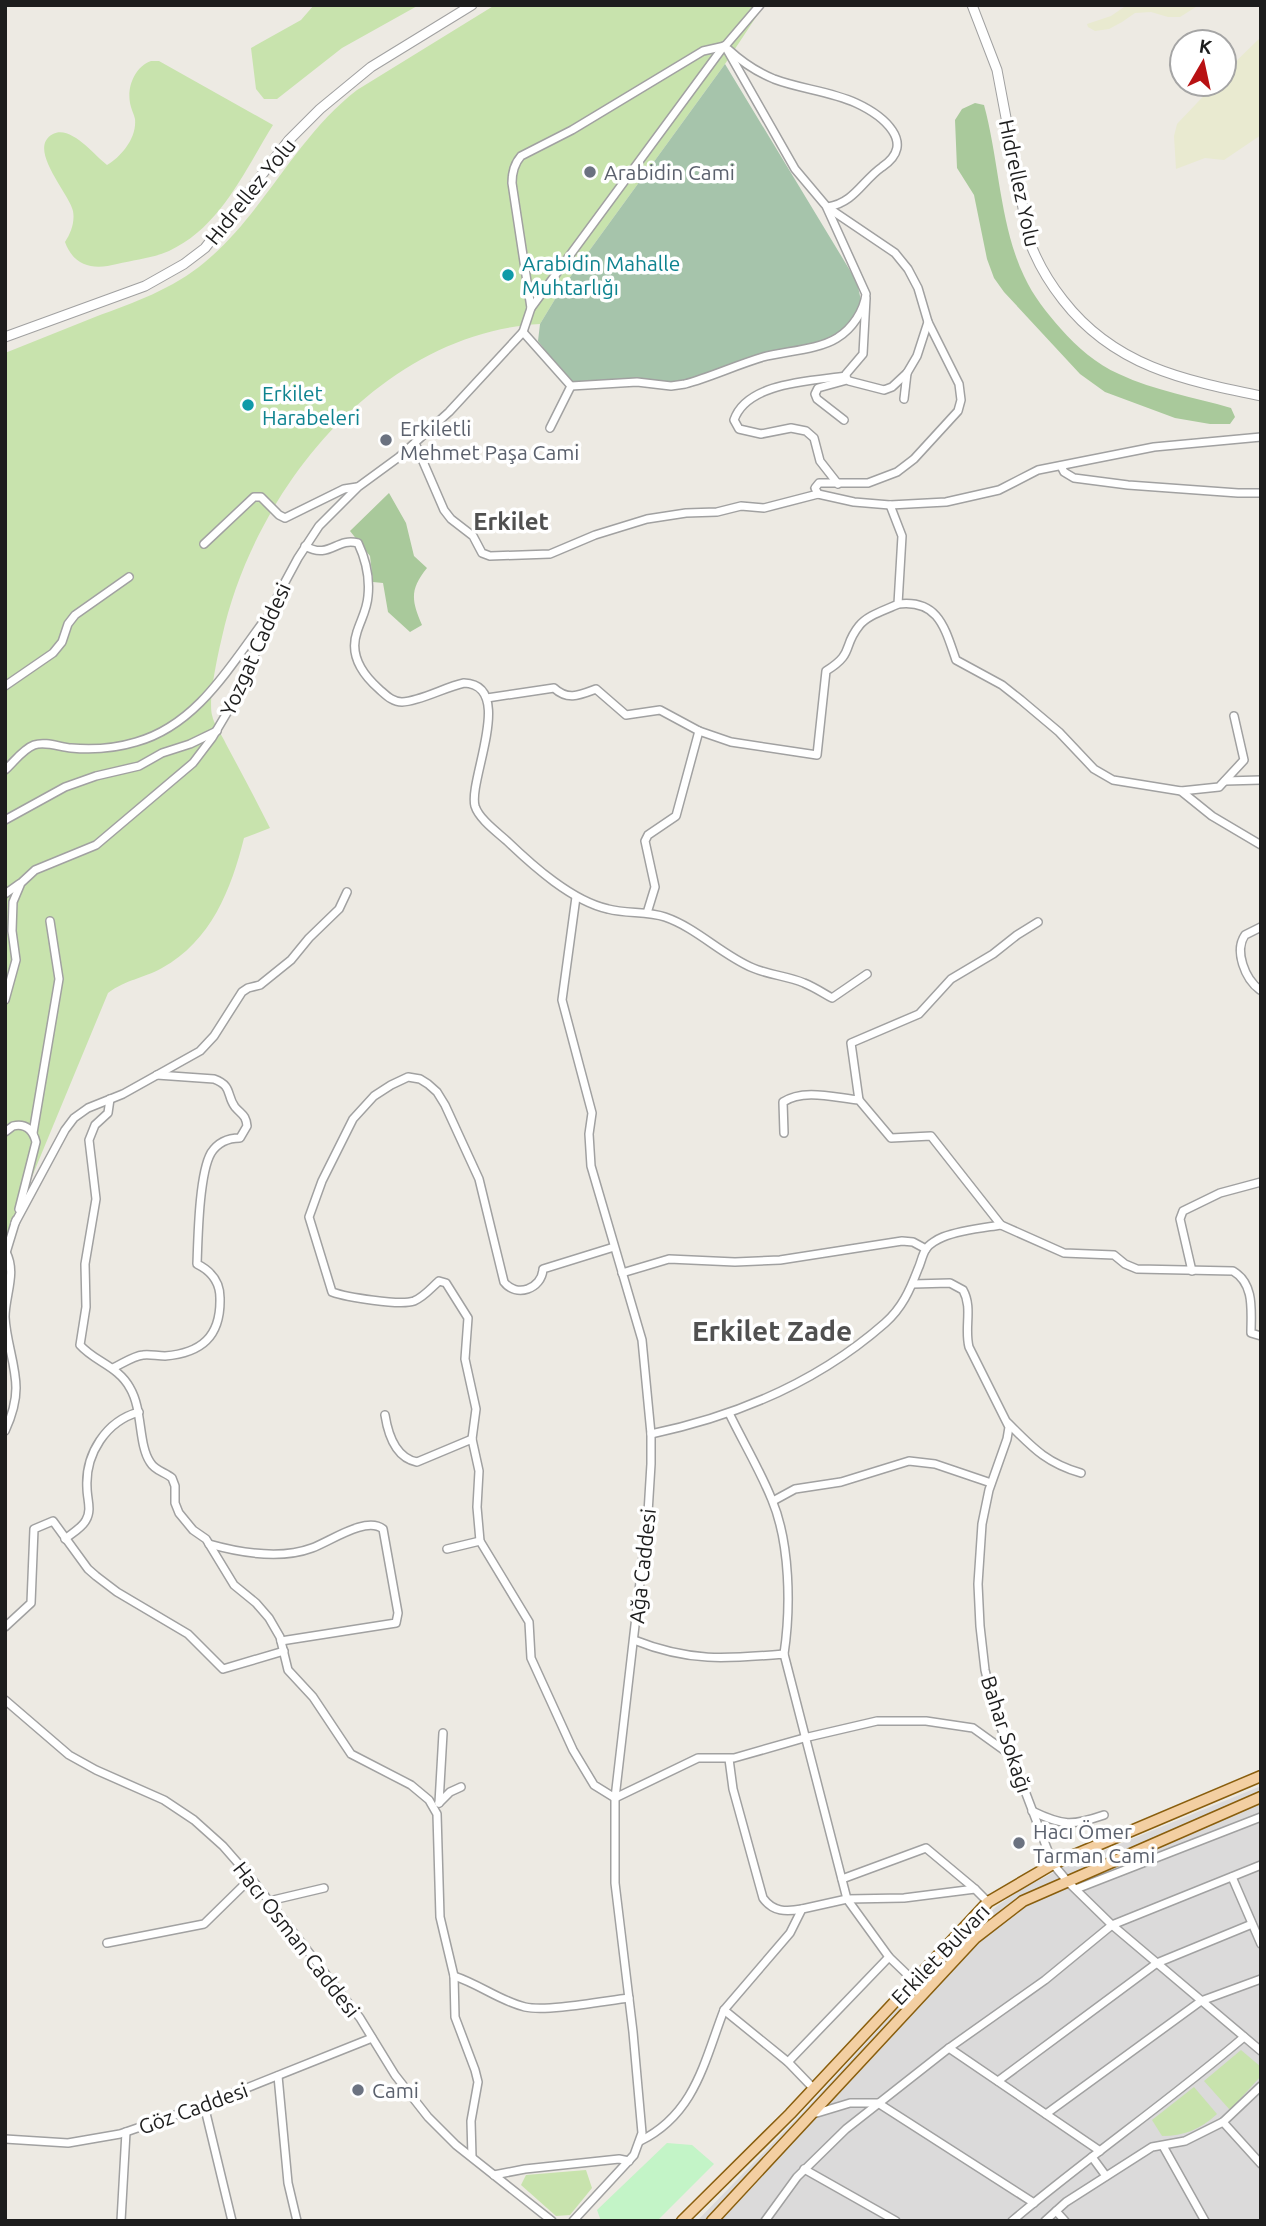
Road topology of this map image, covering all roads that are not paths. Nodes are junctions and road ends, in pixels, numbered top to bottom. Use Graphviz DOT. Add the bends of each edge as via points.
graph roads {
  1 [pos="472,5"];
  2 [pos="760,5"];
  3 [pos="972,5"];
  4 [pos="724,46"];
  5 [pos="827,207"];
  6 [pos="866,298"];
  7 [pos="531,308"];
  8 [pos="928,322"];
  9 [pos="523,332"];
  10 [pos="5,337"];
  11 [pos="907,373"];
  12 [pos="846,378"];
  13 [pos="571,386"];
  14 [pos="1261,396"];
  15 [pos="904,399"];
  16 [pos="844,420"];
  17 [pos="550,428"];
  18 [pos="1261,437"];
  19 [pos="415,443"];
  20 [pos="1061,466"];
  21 [pos="838,484"];
  22 [pos="358,487"];
  23 [pos="1261,493"];
  24 [pos="818,494"];
  25 [pos="890,505"];
  26 [pos="204,544"];
  27 [pos="305,546"];
  28 [pos="129,577"];
  29 [pos="898,604"];
  30 [pos="271,612"];
  31 [pos="5,686"];
  32 [pos="487,698"];
  33 [pos="1234,716"];
  34 [pos="217,730"];
  35 [pos="699,731"];
  36 [pos="5,769"];
  37 [pos="1261,780"];
  38 [pos="1225,781"];
  39 [pos="1181,791"];
  40 [pos="5,820"];
  41 [pos="1261,845"];
  42 [pos="21,883"];
  43 [pos="347,892"];
  44 [pos="5,894"];
  45 [pos="576,897"];
  46 [pos="647,913"];
  47 [pos="50,921"];
  48 [pos="1038,922"];
  49 [pos="1261,928"];
  50 [pos="867,974"];
  51 [pos="1260,990"];
  52 [pos="5,1000"];
  53 [pos="156,1075"];
  54 [pos="110,1099"];
  55 [pos="859,1100"];
  56 [pos="5,1132"];
  57 [pos="33,1133"];
  58 [pos="784,1133"];
  59 [pos="1261,1182"];
  60 [pos="15,1223"];
  61 [pos="1001,1224"];
  62 [pos="614,1247"];
  63 [pos="926,1249"];
  64 [pos="6,1254"];
  65 [pos="1192,1270"];
  66 [pos="622,1273"];
  67 [pos="912,1284"];
  68 [pos="1261,1336"];
  69 [pos="113,1368"];
  70 [pos="139,1412"];
  71 [pos="729,1413"];
  72 [pos="385,1415"];
  73 [pos="1008,1423"];
  74 [pos="5,1431"];
  75 [pos="651,1434"];
  76 [pos="472,1439"];
  77 [pos="1081,1473"];
  78 [pos="991,1483"];
  79 [pos="773,1501"];
  80 [pos="65,1539"];
  81 [pos="480,1541"];
  82 [pos="209,1544"];
  83 [pos="447,1549"];
  84 [pos="5,1627"];
  85 [pos="634,1640"];
  86 [pos="281,1641"];
  87 [pos="284,1651"];
  88 [pos="784,1654"];
  89 [pos="5,1700"];
  90 [pos="443,1732"];
  91 [pos="804,1738"];
  92 [pos="1012,1756"];
  93 [pos="729,1759"];
  94 [pos="1261,1776"];
  95 [pos="461,1787"];
  96 [pos="1261,1797"];
  97 [pos="615,1798"];
  98 [pos="437,1806"];
  99 [pos="1032,1811"];
  100 [pos="1104,1815"];
  101 [pos="1261,1816"];
  102 [pos="1053,1864"];
  103 [pos="1261,1865"];
  104 [pos="1232,1877"];
  105 [pos="251,1878"];
  106 [pos="842,1879"];
  107 [pos="1072,1886"];
  108 [pos="324,1888"];
  109 [pos="975,1889"];
  110 [pos="847,1899"];
  111 [pos="269,1901"];
  112 [pos="988,1902"];
  113 [pos="802,1909"];
  114 [pos="1252,1924"];
  115 [pos="1112,1926"];
  116 [pos="107,1943"];
  117 [pos="1261,1944"];
  118 [pos="889,1957"];
  119 [pos="1157,1963"];
  120 [pos="454,1976"];
  121 [pos="1261,1979"];
  122 [pos="914,1981"];
  123 [pos="629,1998"];
  124 [pos="1200,2001"];
  125 [pos="724,2010"];
  126 [pos="372,2038"];
  127 [pos="1244,2038"];
  128 [pos="949,2048"];
  129 [pos="1261,2051"];
  130 [pos="788,2062"];
  131 [pos="278,2076"];
  132 [pos="998,2081"];
  133 [pos="1261,2086"];
  134 [pos="814,2089"];
  135 [pos="877,2104"];
  136 [pos="204,2105"];
  137 [pos="1046,2115"];
  138 [pos="807,2119"];
  139 [pos="1223,2122"];
  140 [pos="126,2132"];
  141 [pos="5,2139"];
  142 [pos="640,2141"];
  143 [pos="1163,2146"];
  144 [pos="1100,2151"];
  145 [pos="472,2157"];
  146 [pos="1091,2157"];
  147 [pos="629,2161"];
  148 [pos="1261,2164"];
  149 [pos="804,2169"];
  150 [pos="494,2175"];
  151 [pos="1106,2176"];
  152 [pos="1034,2203"];
  153 [pos="1056,2211"];
  154 [pos="121,2221"];
  155 [pos="232,2221"];
  156 [pos="297,2221"];
  157 [pos="552,2221"];
  158 [pos="573,2221"];
  159 [pos="682,2221"];
  160 [pos="712,2221"];
  161 [pos="765,2221"];
  162 [pos="897,2221"];
  163 [pos="1013,2221"];
  164 [pos="1045,2221"];
  165 [pos="1065,2221"];
  166 [pos="1205,2221"];
  1 -- 10 [label="street, Hıdrellez Yolu" via="387,56 329,101 289,140 205,248 184,264 145,286"];
  2 -- 4 [label="street"];
  3 -- 14 [label="street, Hıdrellez Yolu" via="997,70 1025,227 1054,289 1093,332 1131,358 1180,377"];
  4 -- 5 [label="street" via="795,169"];
  4 -- 5 [label="street" via="772,78 856,103 895,133 898,145 892,160 851,198"];
  4 -- 7 [label="street"];
  4 -- 7 [label="street" via="703,51 517,161 512,183"];
  5 -- 6 [label="street"];
  5 -- 8 [label="street" via="902,260 918,288"];
  6 -- 12 [label="street" via="863,354"];
  6 -- 13 [label="street" via="850,328 827,343 754,360 685,384"];
  7 -- 9 [label="street"];
  8 -- 11 [label="street"];
  8 -- 21 [label="street" via="959,384 958,411 897,472 868,483"];
  9 -- 13 [label="street"];
  9 -- 19 [label="street, Yozgat Caddesi"];
  11 -- 12 [label="street" via="884,390"];
  11 -- 15 [label="street"];
  12 -- 16 [label="street" via="818,388 815,394"];
  12 -- 21 [label="street" via="770,388 748,402 734,420 738,429 761,434 791,428 806,431 814,438 820,461"];
  13 -- 17 [label="street"];
  18 -- 20 [label="street" via="1154,447"];
  19 -- 22 [label="street, Yozgat Caddesi"];
  19 -- 24 [label="street" via="447,515 473,536 487,556 550,554 647,519 741,506 764,508"];
  20 -- 23 [label="street" via="1077,479"];
  20 -- 25 [label="street" via="1038,470 976,497"];
  21 -- 24 [label="street" via="819,483 815,488"];
  22 -- 26 [label="street" via="344,489 285,518 261,497 254,497"];
  22 -- 27 [label="street, Yozgat Caddesi"];
  24 -- 25 [label="street"];
  25 -- 29 [label="street" via="902,536"];
  27 -- 30 [label="street, Yozgat Caddesi"];
  27 -- 32 [label="street" via="321,551 345,541 358,543 366,562 368,596 355,651 362,670 384,695 406,701 464,682 478,686"];
  28 -- 31 [label="street" via="75,615 53,653"];
  29 -- 35 [label="street" via="862,623 844,660 826,671 817,755 731,742"];
  29 -- 39 [label="street" via="918,605 935,614 956,660 1021,699 1094,769 1113,780"];
  30 -- 34 [label="street, Yozgat Caddesi"];
  30 -- 36 [label="street" via="201,702 175,724 122,745 34,745"];
  32 -- 35 [label="street" via="554,688 576,696 596,689 626,715 660,710"];
  32 -- 45 [label="street" via="488,733 474,797 476,810 519,853"];
  33 -- 38 [label="street" via="1244,760"];
  34 -- 40 [label="street" via="139,766 65,787"];
  34 -- 42 [label="street, Yozgat Caddesi" via="182,774 96,845 35,870"];
  35 -- 46 [label="street" via="676,816 645,841 655,887"];
  37 -- 38 [label="street"];
  38 -- 39 [label="street" via="1219,787"];
  39 -- 41 [label="street" via="1212,817"];
  42 -- 44 [label="street, Yozgat Caddesi"];
  42 -- 52 [label="street" via="13,902 16,960"];
  43 -- 53 [label="street" via="339,909 291,960 260,985 242,992 205,1046"];
  45 -- 46 [label="street" via="608,909"];
  45 -- 62 [label="street, Ağa Caddesi" via="562,1000 592,1113 591,1166"];
  46 -- 50 [label="street" via="676,922 753,968 804,983 832,998"];
  47 -- 57 [label="street" via="59,979"];
  48 -- 55 [label="street" via="951,979 919,1014 851,1043"];
  49 -- 51 [label="street" via="1245,934 1241,944 1247,976"];
  53 -- 54 [label="street"];
  53 -- 69 [label="street" via="222,1082 247,1126 240,1138 223,1142 211,1153 201,1199 197,1264 211,1273 219,1290 213,1332 195,1350 163,1356 141,1354"];
  54 -- 60 [label="street" via="88,1108 69,1124"];
  54 -- 69 [label="street" via="108,1113 89,1140 96,1199 79,1342"];
  55 -- 58 [label="street" via="791,1097 783,1102"];
  55 -- 61 [label="street" via="891,1138 931,1136"];
  56 -- 57 [label="street" via="22,1125"];
  57 -- 60 [label="street" via="36,1147"];
  59 -- 65 [label="street" via="1220,1193 1182,1211"];
  60 -- 64 [label="street"];
  61 -- 63 [label="street" via="945,1236"];
  61 -- 65 [label="street" via="1064,1253 1114,1255 1143,1270"];
  62 -- 66 [label="street, Ağa Caddesi"];
  62 -- 76 [label="street" via="542,1269 536,1285 513,1290 504,1282 479,1179 438,1092 420,1079 404,1079 374,1096 353,1119 309,1217 332,1292 405,1303 424,1295 439,1281 446,1283 468,1318 465,1359 476,1409"];
  63 -- 66 [label="street" via="902,1241 780,1260 669,1259"];
  63 -- 67 [label="street"];
  64 -- 74 [label="street" via="12,1270 6,1328 16,1385"];
  65 -- 68 [label="street" via="1239,1274 1250,1293 1251,1333"];
  66 -- 75 [label="street, Ağa Caddesi" via="642,1340"];
  67 -- 71 [label="street" via="894,1314 843,1356 788,1388"];
  67 -- 73 [label="street" via="950,1283 963,1290 969,1346"];
  69 -- 70 [label="street" via="131,1390"];
  70 -- 80 [label="street" via="116,1423 99,1443 87,1478 88,1517"];
  70 -- 82 [label="street" via="149,1462 172,1478 178,1513"];
  71 -- 75 [label="street"];
  71 -- 79 [label="street"];
  72 -- 76 [label="street" via="395,1446 413,1462"];
  73 -- 77 [label="street" via="1037,1452"];
  73 -- 78 [label="street, Bahar Sokağı" via="1009,1435"];
  75 -- 85 [label="street, Ağa Caddesi" via="649,1501"];
  76 -- 81 [label="street" via="479,1471"];
  78 -- 79 [label="street" via="935,1464 909,1461 841,1482 794,1489"];
  78 -- 92 [label="street, Bahar Sokağı" via="982,1524 980,1626 989,1691"];
  79 -- 88 [label="street" via="782,1534 788,1596"];
  80 -- 84 [label="street" via="53,1521 34,1529 31,1603"];
  80 -- 87 [label="street" via="96,1576 188,1634 223,1669"];
  81 -- 83 [label="street"];
  81 -- 97 [label="street" via="528,1622 531,1658 573,1750 594,1785"];
  82 -- 86 [label="street" via="229,1578 262,1610"];
  82 -- 86 [label="street" via="254,1553 284,1553 310,1549 369,1524 383,1530 396,1623"];
  85 -- 88 [label="street" via="666,1652 710,1659"];
  85 -- 97 [label="street, Ağa Caddesi"];
  86 -- 87 [label="street"];
  87 -- 98 [label="street" via="288,1670 306,1687 351,1754 411,1784"];
  88 -- 91 [label="street"];
  89 -- 105 [label="street, Hacı Osman Caddesi" via="69,1755 186,1815"];
  90 -- 98 [label="street"];
  91 -- 92 [label="street" via="877,1721 926,1721 974,1728"];
  91 -- 93 [label="street"];
  91 -- 106 [label="street"];
  92 -- 99 [label="street, Bahar Sokağı"];
  93 -- 97 [label="street" via="698,1758"];
  93 -- 113 [label="street" via="763,1898 776,1909"];
  94 -- 102 [label="main road, Erkilet Bulvarı"];
  95 -- 98 [label="street" via="450,1791"];
  96 -- 107 [label="main road, Erkilet Bulvarı"];
  97 -- 123 [label="street, Ağa Caddesi" via="615,1883"];
  98 -- 120 [label="street" via="440,1917"];
  99 -- 100 [label="street" via="1066,1824"];
  99 -- 102 [label="street, Bahar Sokağı"];
  101 -- 107 [label="street"];
  102 -- 107 [label="street, Bahar Sokağı"];
  102 -- 112 [label="main road, Erkilet Bulvarı"];
  103 -- 104 [label="street"];
  104 -- 114 [label="street"];
  104 -- 115 [label="street"];
  105 -- 111 [label="street, Hacı Osman Caddesi"];
  105 -- 116 [label="street" via="204,1924"];
  106 -- 109 [label="street" via="926,1848"];
  106 -- 110 [label="street"];
  107 -- 115 [label="street, Bahar Sokağı"];
  107 -- 138 [label="main road, Erkilet Bulvarı" via="1023,1901 975,1938"];
  108 -- 111 [label="street"];
  109 -- 110 [label="street"];
  109 -- 112 [label="street"];
  110 -- 113 [label="street"];
  110 -- 118 [label="street"];
  111 -- 126 [label="street, Hacı Osman Caddesi"];
  112 -- 122 [label="main road, Erkilet Bulvarı"];
  113 -- 125 [label="street" via="790,1933"];
  114 -- 117 [label="street"];
  114 -- 119 [label="street"];
  115 -- 119 [label="street, Bahar Sokağı"];
  115 -- 128 [label="street"];
  118 -- 122 [label="street"];
  118 -- 130 [label="street"];
  119 -- 124 [label="street, Bahar Sokağı"];
  119 -- 132 [label="street"];
  120 -- 123 [label="street" via="535,2009"];
  120 -- 145 [label="street" via="456,2017 478,2082 471,2121"];
  121 -- 124 [label="street"];
  122 -- 134 [label="main road, Erkilet Bulvarı"];
  123 -- 142 [label="street, Ağa Caddesi"];
  124 -- 127 [label="street, Bahar Sokağı"];
  124 -- 137 [label="street"];
  125 -- 130 [label="street"];
  125 -- 142 [label="street" via="685,2104 670,2122"];
  126 -- 131 [label="street, Göz Caddesi"];
  126 -- 145 [label="street, Hacı Osman Caddesi" via="416,2104"];
  127 -- 129 [label="street, Bahar Sokağı"];
  127 -- 144 [label="street"];
  128 -- 132 [label="street"];
  128 -- 135 [label="street"];
  130 -- 134 [label="street"];
  131 -- 136 [label="street, Göz Caddesi"];
  131 -- 156 [label="street" via="288,2183"];
  132 -- 137 [label="street"];
  133 -- 139 [label="street"];
  134 -- 159 [label="main road, Erkilet Bulvarı"];
  135 -- 138 [label="street" via="840,2104"];
  135 -- 149 [label="street"];
  135 -- 152 [label="street"];
  136 -- 140 [label="street, Göz Caddesi"];
  136 -- 155 [label="street"];
  137 -- 144 [label="street"];
  138 -- 160 [label="main road, Erkilet Bulvarı"];
  139 -- 143 [label="street" via="1195,2137"];
  139 -- 148 [label="street"];
  140 -- 141 [label="street, Göz Caddesi" via="68,2143"];
  140 -- 154 [label="street"];
  142 -- 147 [label="street, Ağa Caddesi"];
  143 -- 151 [label="street" via="1152,2147"];
  143 -- 166 [label="street"];
  144 -- 146 [label="street"];
  145 -- 150 [label="street, Hacı Osman Caddesi"];
  146 -- 151 [label="street"];
  146 -- 152 [label="street"];
  147 -- 150 [label="street"];
  147 -- 158 [label="street, Ağa Caddesi"];
  149 -- 161 [label="street"];
  149 -- 162 [label="street"];
  150 -- 157 [label="street, Hacı Osman Caddesi"];
  151 -- 153 [label="street"];
  152 -- 163 [label="street"];
  153 -- 164 [label="street"];
  153 -- 165 [label="street"];
}
